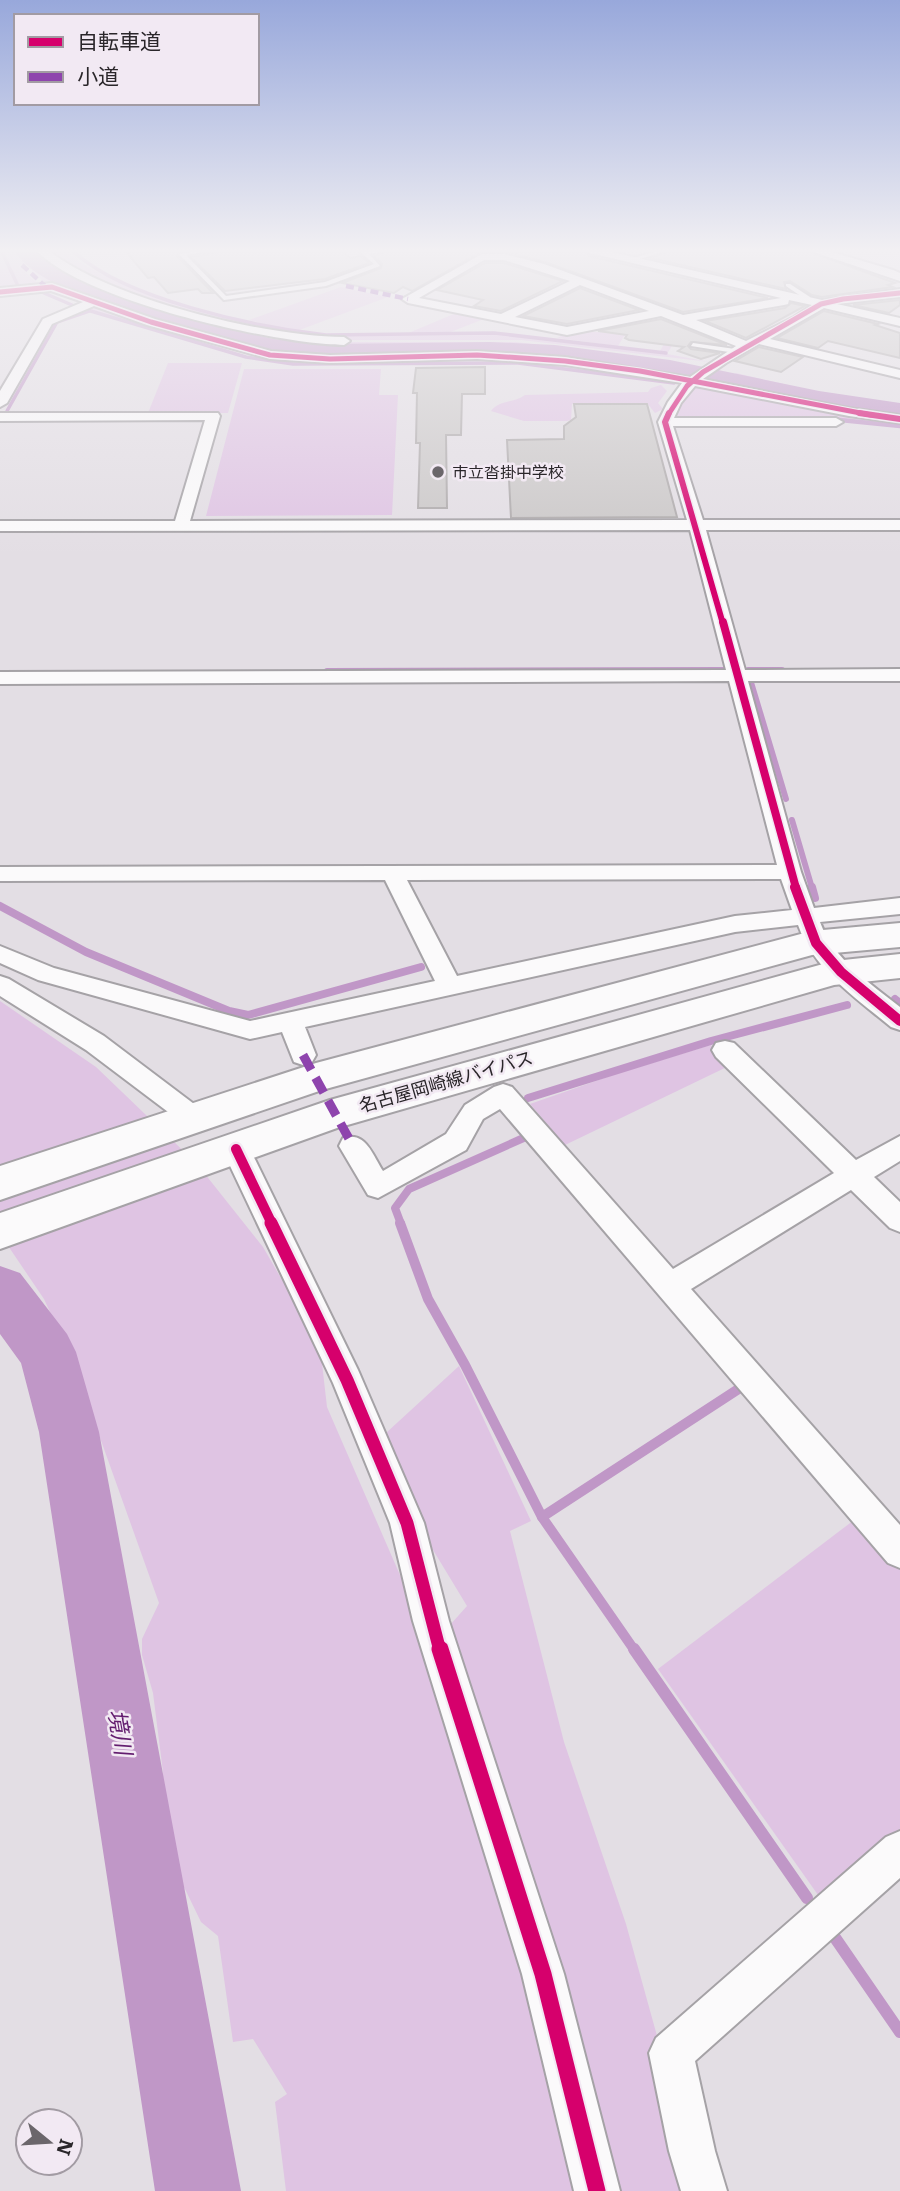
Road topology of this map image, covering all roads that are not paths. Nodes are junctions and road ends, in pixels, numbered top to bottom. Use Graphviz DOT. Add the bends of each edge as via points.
graph roads {
  1 [pos="29,352"];
  2 [pos="262,352"];
  3 [pos="735,352"];
  4 [pos="780,352"];
  5 [pos="691,363"];
  6 [pos="710,367"];
  7 [pos="736,372"];
  8 [pos="900,374"];
  9 [pos="694,381"];
  10 [pos="823,392"];
  11 [pos="854,397"];
  12 [pos="0,403"];
  13 [pos="0,417"];
  14 [pos="900,419"];
  15 [pos="665,422"];
  16 [pos="900,429"];
  17 [pos="900,525"];
  18 [pos="0,526"];
  19 [pos="181,526"];
  20 [pos="698,526"];
  21 [pos="900,665"];
  22 [pos="0,667"];
  23 [pos="736,671"];
  24 [pos="900,675"];
  25 [pos="0,678"];
  26 [pos="790,872"];
  27 [pos="0,874"];
  28 [pos="393,874"];
  29 [pos="900,906"];
  30 [pos="811,929"];
  31 [pos="900,935"];
  32 [pos="0,954"];
  33 [pos="900,966"];
  34 [pos="841,972"];
  35 [pos="0,985"];
  36 [pos="450,986"];
  37 [pos="290,1021"];
  38 [pos="900,1021"];
  39 [pos="725,1050"];
  40 [pos="303,1055"];
  41 [pos="179,1122"];
  42 [pos="353,1146"];
  43 [pos="900,1147"];
  44 [pos="236,1149"];
  45 [pos="852,1175"];
  46 [pos="0,1183"];
  47 [pos="900,1220"];
  48 [pos="0,1231"];
  49 [pos="670,1286"];
  50 [pos="900,1551"];
  51 [pos="900,1851"];
  52 [pos="597,2191"];
  53 [pos="704,2191"];
  1 -- 12 [label="street"];
  2 -- 9 [label="street" via="330,359 528,357"];
  3 -- 6 [label="street"];
  4 -- 8 [label="street"];
  5 -- 6 [label="street"];
  6 -- 7 [label="street"];
  6 -- 9 [label="street"];
  9 -- 14 [label="street"];
  9 -- 15 [label="street"];
  10 -- 11 [label="street"];
  13 -- 19 [label="street" via="213,416"];
  15 -- 16 [label="street" via="826,422"];
  15 -- 20 [label="street"];
  17 -- 20 [label="street"];
  18 -- 19 [label="street"];
  19 -- 20 [label="street"];
  20 -- 23 [label="street"];
  21 -- 23 [label="street"];
  22 -- 23 [label="street"];
  23 -- 24 [label="street"];
  23 -- 25 [label="street"];
  23 -- 26 [label="street"];
  26 -- 28 [label="street"];
  26 -- 30 [label="street"];
  27 -- 28 [label="street"];
  28 -- 36 [label="street"];
  29 -- 30 [label="street"];
  30 -- 31 [label="main road"];
  30 -- 34 [label="street"];
  30 -- 36 [label="street" via="735,924"];
  30 -- 41 [label="main road"];
  32 -- 37 [label="street" via="47,974 250,1030"];
  33 -- 34 [label="main road, 名古屋岡崎線バイパス"];
  34 -- 38 [label="street"];
  34 -- 44 [label="main road, 名古屋岡崎線バイパス" via="344,1111"];
  35 -- 41 [label="street" via="95,1043"];
  36 -- 37 [label="street"];
  37 -- 40 [label="street"];
  39 -- 45 [label="street"];
  41 -- 46 [label="main road"];
  42 -- 49 [label="street" via="378,1187 456,1142 474,1112 503,1094"];
  43 -- 45 [label="street"];
  44 -- 48 [label="main road, 名古屋岡崎線バイパス"];
  44 -- 52 [label="street" via="347,1380 407,1524 431,1621 544,1974"];
  45 -- 47 [label="street"];
  45 -- 49 [label="street"];
  49 -- 50 [label="street"];
  51 -- 53 [label="street" via="671,2053"];
}
